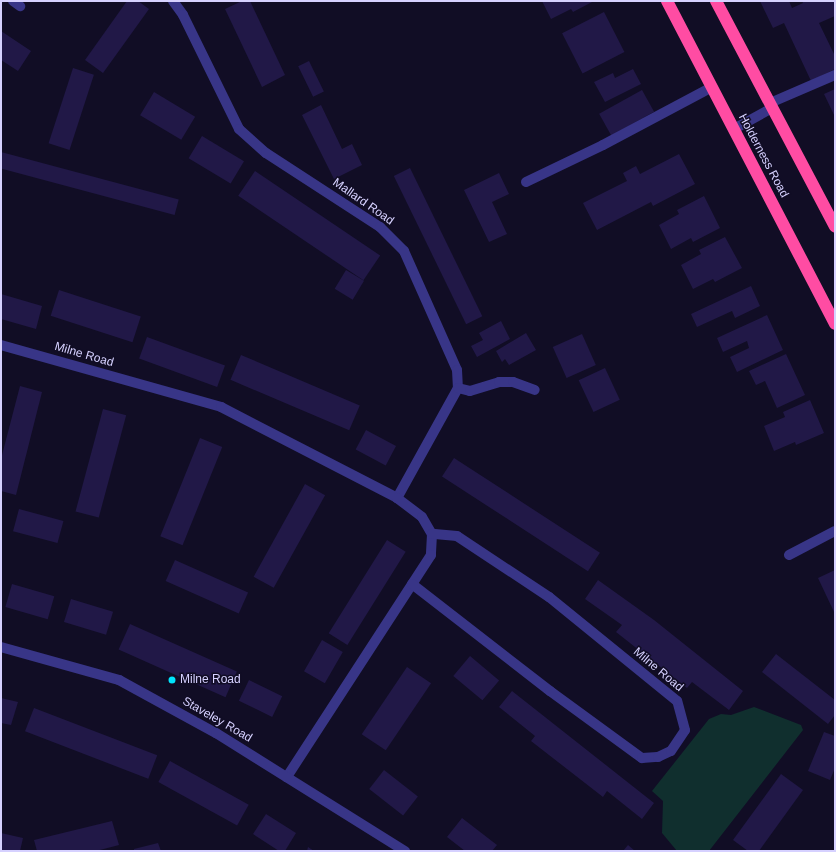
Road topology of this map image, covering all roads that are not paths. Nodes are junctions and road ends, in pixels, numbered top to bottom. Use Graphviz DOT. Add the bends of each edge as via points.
graph roads {
  1 [pos="173,1"];
  2 [pos="667,1"];
  3 [pos="716,1"];
  4 [pos="835,75"];
  5 [pos="712,87"];
  6 [pos="771,105"];
  7 [pos="734,129"];
  8 [pos="526,182"];
  9 [pos="835,227"];
  10 [pos="835,324"];
  11 [pos="1,345"];
  12 [pos="458,388"];
  13 [pos="535,390"];
  14 [pos="397,498"];
  15 [pos="835,531"];
  16 [pos="432,534"];
  17 [pos="789,555"];
  18 [pos="412,584"];
  19 [pos="1,647"];
  20 [pos="287,777"];
  21 [pos="404,851"];
  1 -- 12 [label="street, Mallard Road" via="239,129 266,153 380,227 404,251 457,370"];
  2 -- 5 [label="highway, Holderness Road"];
  3 -- 6 [label="highway"];
  4 -- 6 [label="street"];
  5 -- 7 [label="highway, Holderness Road"];
  5 -- 8 [label="street"];
  6 -- 7 [label="street"];
  6 -- 9 [label="highway"];
  7 -- 10 [label="highway, Holderness Road"];
  11 -- 14 [label="street, Milne Road" via="221,407"];
  12 -- 13 [label="street" via="470,391 488,384 513,382"];
  12 -- 14 [label="street"];
  14 -- 16 [label="street, Milne Road" via="422,517"];
  15 -- 17 [label="street"];
  16 -- 18 [label="street" via="431,555"];
  16 -- 18 [label="street, Milne Road" via="457,536 549,597 677,701 685,730 671,751 658,757 642,758 550,692"];
  18 -- 20 [label="street"];
  19 -- 20 [label="street, Staveley Road" via="119,680 216,733"];
  20 -- 21 [label="street, Staveley Road"];
}
